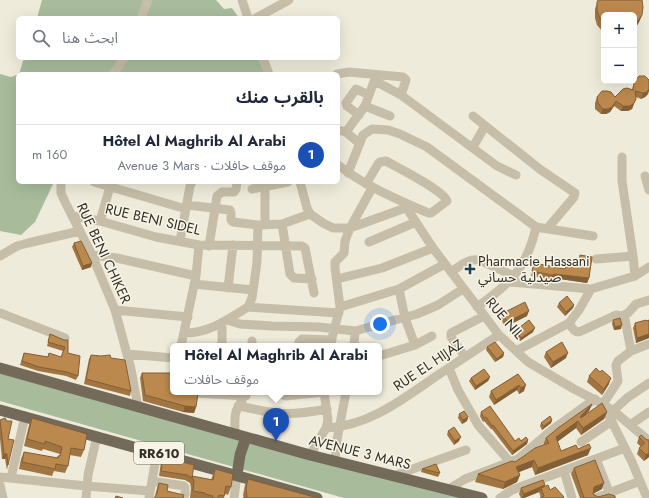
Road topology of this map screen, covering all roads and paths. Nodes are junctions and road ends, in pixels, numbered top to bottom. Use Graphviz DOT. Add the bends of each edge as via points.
graph roads {
  1 [pos="148,0"];
  2 [pos="242,0"];
  3 [pos="289,0"];
  4 [pos="142,16"];
  5 [pos="247,16"];
  6 [pos="260,16"];
  7 [pos="123,60"];
  8 [pos="264,60"];
  9 [pos="114,72"];
  10 [pos="268,72"];
  11 [pos="340,74"];
  12 [pos="376,77"];
  13 [pos="370,95"];
  14 [pos="401,95"];
  15 [pos="364,106"];
  16 [pos="359,115"];
  17 [pos="390,116"];
  18 [pos="473,116"];
  19 [pos="485,126"];
  20 [pos="342,131"];
  21 [pos="359,143"];
  22 [pos="473,147"];
  23 [pos="622,157"];
  24 [pos="340,167"];
  25 [pos="348,173"];
  26 [pos="516,175"];
  27 [pos="645,176"];
  28 [pos="61,184"];
  29 [pos="100,184"];
  30 [pos="191,184"];
  31 [pos="237,184"];
  32 [pos="274,184"];
  33 [pos="301,184"];
  34 [pos="259,186"];
  35 [pos="369,186"];
  36 [pos="110,187"];
  37 [pos="649,190"];
  38 [pos="408,206"];
  39 [pos="186,207"];
  40 [pos="214,209"];
  41 [pos="310,214"];
  42 [pos="72,216"];
  43 [pos="100,221"];
  44 [pos="416,222"];
  45 [pos="282,224"];
  46 [pos="261,225"];
  47 [pos="536,227"];
  48 [pos="350,228"];
  49 [pos="547,229"];
  50 [pos="80,232"];
  51 [pos="593,236"];
  52 [pos="180,241"];
  53 [pos="369,242"];
  54 [pos="199,245"];
  55 [pos="233,245"];
  56 [pos="209,246"];
  57 [pos="258,247"];
  58 [pos="286,247"];
  59 [pos="433,248"];
  60 [pos="92,255"];
  61 [pos="0,256"];
  62 [pos="633,256"];
  63 [pos="596,259"];
  64 [pos="445,264"];
  65 [pos="649,267"];
  66 [pos="451,272"];
  67 [pos="635,276"];
  68 [pos="312,279"];
  69 [pos="337,279"];
  70 [pos="512,279"];
  71 [pos="195,280"];
  72 [pos="228,288"];
  73 [pos="399,289"];
  74 [pos="463,289"];
  75 [pos="591,289"];
  76 [pos="253,290"];
  77 [pos="314,293"];
  78 [pos="649,300"];
  79 [pos="248,307"];
  80 [pos="477,307"];
  81 [pos="115,310"];
  82 [pos="339,310"];
  83 [pos="0,313"];
  84 [pos="484,316"];
  85 [pos="622,316"];
  86 [pos="188,317"];
  87 [pos="405,318"];
  88 [pos="224,321"];
  89 [pos="571,326"];
  90 [pos="335,329"];
  91 [pos="354,330"];
  92 [pos="184,333"];
  93 [pos="499,335"];
  94 [pos="432,336"];
  95 [pos="65,338"];
  96 [pos="182,343"];
  97 [pos="222,343"];
  98 [pos="301,343"];
  99 [pos="331,343"];
  100 [pos="354,343"];
  101 [pos="649,344"];
  102 [pos="415,345"];
  103 [pos="516,351"];
  104 [pos="631,351"];
  105 [pos="127,354"];
  106 [pos="382,355"];
  107 [pos="465,357"];
  108 [pos="170,358"];
  109 [pos="0,368"];
  110 [pos="449,368"];
  111 [pos="649,383"];
  112 [pos="245,395"];
  113 [pos="325,395"];
  114 [pos="345,395"];
  115 [pos="599,401"];
  116 [pos="238,406"];
  117 [pos="138,407"];
  118 [pos="327,409"];
  119 [pos="0,410"];
  120 [pos="613,411"];
  121 [pos="649,412"];
  122 [pos="25,416"];
  123 [pos="612,421"];
  124 [pos="630,425"];
  125 [pos="340,427"];
  126 [pos="326,428"];
  127 [pos="235,434"];
  128 [pos="97,436"];
  129 [pos="246,437"];
  130 [pos="649,441"];
  131 [pos="581,442"];
  132 [pos="625,448"];
  133 [pos="466,450"];
  134 [pos="157,452"];
  135 [pos="310,455"];
  136 [pos="596,459"];
  137 [pos="335,461"];
  138 [pos="511,463"];
  139 [pos="564,471"];
  140 [pos="237,475"];
  141 [pos="393,476"];
  142 [pos="0,477"];
  143 [pos="11,478"];
  144 [pos="152,481"];
  145 [pos="640,481"];
  146 [pos="0,485"];
  147 [pos="86,486"];
  148 [pos="449,489"];
  149 [pos="149,494"];
  150 [pos="185,495"];
  151 [pos="610,495"];
  152 [pos="4,498"];
  153 [pos="86,498"];
  154 [pos="234,498"];
  155 [pos="318,498"];
  156 [pos="482,498"];
  157 [pos="500,498"];
  158 [pos="572,498"];
  159 [pos="596,498"];
  160 [pos="647,498"];
  1 -- 4 [label="street"];
  2 -- 5 [label="street"];
  3 -- 6 [label="street"];
  7 -- 9 [label="street"];
  8 -- 10 [label="street"];
  11 -- 12 [label="street" via="349,72"];
  12 -- 13 [label="street"];
  12 -- 14 [label="street"];
  12 -- 14 [label="street" via="404,78 406,80"];
  13 -- 15 [label="street"];
  13 -- 16 [label="street" via="356,89 346,103"];
  14 -- 22 [label="street"];
  15 -- 16 [label="street"];
  15 -- 17 [label="street"];
  16 -- 20 [label="street"];
  18 -- 19 [label="street"];
  19 -- 22 [label="street"];
  19 -- 49 [label="street" via="546,174 575,193"];
  20 -- 21 [label="street"];
  21 -- 25 [label="street"];
  21 -- 47 [label="street" via="363,135 376,128 408,138 426,147"];
  22 -- 26 [label="street" via="497,166"];
  23 -- 62 [label="street" via="622,181"];
  24 -- 25 [label="street"];
  25 -- 35 [label="street"];
  27 -- 37 [label="street"];
  28 -- 42 [label="street, RUE BENI CHIKER" via="61,193"];
  29 -- 36 [label="street"];
  30 -- 39 [label="street"];
  31 -- 40 [label="street" via="234,192 219,193"];
  32 -- 34 [label="street"];
  33 -- 41 [label="street"];
  34 -- 46 [label="street"];
  35 -- 38 [label="street"];
  35 -- 38 [label="street" via="378,164 386,161 436,190 447,201 429,213"];
  35 -- 48 [label="street"];
  36 -- 39 [label="street"];
  36 -- 43 [label="street"];
  38 -- 44 [label="street, RUE NIL"];
  38 -- 48 [label="street"];
  39 -- 40 [label="street"];
  39 -- 52 [label="street"];
  40 -- 46 [label="street" via="230,210 233,222"];
  40 -- 56 [label="street"];
  41 -- 45 [label="street"];
  41 -- 48 [label="street" via="329,227"];
  42 -- 43 [label="street, RUE BENI SIDEL"];
  42 -- 50 [label="street, RUE BENI CHIKER"];
  43 -- 52 [label="street, RUE BENI SIDEL" via="134,232"];
  44 -- 53 [label="street"];
  44 -- 59 [label="street, RUE NIL"];
  45 -- 46 [label="street"];
  45 -- 58 [label="street"];
  46 -- 57 [label="street"];
  47 -- 49 [label="street"];
  47 -- 70 [label="street" via="529,253"];
  48 -- 69 [label="street" via="344,253 335,262"];
  49 -- 51 [label="street"];
  50 -- 60 [label="street, RUE BENI CHIKER"];
  50 -- 61 [label="street" via="28,242"];
  52 -- 54 [label="street, RUE BENI SIDEL"];
  54 -- 56 [label="street, RUE BENI SIDEL"];
  54 -- 71 [label="street"];
  55 -- 56 [label="street, RUE BENI SIDEL"];
  55 -- 57 [label="street, RUE BENI SIDEL"];
  55 -- 72 [label="street"];
  57 -- 58 [label="street, RUE BENI SIDEL"];
  57 -- 76 [label="street"];
  58 -- 68 [label="street" via="292,277"];
  58 -- 68 [label="street, RUE BENI SIDEL" via="305,248"];
  59 -- 64 [label="street, RUE NIL"];
  59 -- 69 [label="street" via="382,268"];
  60 -- 71 [label="street" via="117,258"];
  60 -- 81 [label="street, RUE BENI CHIKER"];
  62 -- 63 [label="street"];
  62 -- 67 [label="street"];
  64 -- 66 [label="street, RUE NIL"];
  64 -- 73 [label="street"];
  65 -- 67 [label="street"];
  66 -- 70 [label="street" via="474,259"];
  66 -- 74 [label="street, RUE NIL"];
  67 -- 75 [label="street"];
  68 -- 77 [label="street"];
  69 -- 82 [label="street"];
  70 -- 75 [label="street"];
  70 -- 80 [label="street"];
  71 -- 72 [label="street"];
  71 -- 86 [label="street"];
  72 -- 76 [label="street"];
  73 -- 82 [label="street"];
  73 -- 87 [label="street"];
  74 -- 80 [label="street, RUE NIL"];
  74 -- 87 [label="street" via="438,305"];
  75 -- 89 [label="street"];
  76 -- 79 [label="street"];
  78 -- 85 [label="street" via="636,304"];
  79 -- 82 [label="street"];
  79 -- 88 [label="street"];
  80 -- 84 [label="street, RUE NIL"];
  81 -- 86 [label="street"];
  81 -- 105 [label="street, RUE BENI CHIKER"];
  82 -- 90 [label="street"];
  83 -- 95 [label="street"];
  84 -- 93 [label="street, RUE NIL"];
  84 -- 107 [label="street" via="452,333 451,337"];
  85 -- 89 [label="street" via="616,315 579,332"];
  85 -- 104 [label="street" via="625,318"];
  86 -- 92 [label="street"];
  87 -- 91 [label="street"];
  87 -- 102 [label="street"];
  88 -- 90 [label="street"];
  88 -- 92 [label="street" via="201,332"];
  88 -- 97 [label="street"];
  89 -- 103 [label="street"];
  90 -- 91 [label="street"];
  90 -- 99 [label="street"];
  91 -- 100 [label="street"];
  92 -- 96 [label="street"];
  93 -- 103 [label="street, RUE NIL"];
  93 -- 107 [label="street, RUE EL HIJAZ"];
  94 -- 102 [label="street"];
  98 -- 99 [label="street"];
  101 -- 104 [label="street"];
  102 -- 106 [label="street"];
  103 -- 115 [label="street, RUE NIL" via="528,362"];
  104 -- 115 [label="street" via="618,361 618,380"];
  105 -- 108 [label="street"];
  105 -- 117 [label="street, RUE BENI CHIKER"];
  107 -- 110 [label="street, RUE EL HIJAZ"];
  109 -- 117 [label="main road, AVENUE 3 MARS"];
  110 -- 125 [label="street, RUE EL HIJAZ" via="382,412"];
  110 -- 138 [label="street" via="478,426"];
  111 -- 120 [label="street"];
  112 -- 116 [label="street"];
  113 -- 118 [label="street"];
  114 -- 125 [label="street"];
  115 -- 120 [label="street, RUE NIL"];
  115 -- 123 [label="street"];
  115 -- 138 [label="street" via="552,430 523,456"];
  116 -- 118 [label="street" via="287,414"];
  116 -- 127 [label="street" via="235,412"];
  117 -- 127 [label="main road, AVENUE 3 MARS"];
  118 -- 126 [label="street"];
  119 -- 122 [label="main road, RR610"];
  120 -- 124 [label="street, RUE NIL"];
  121 -- 124 [label="street"];
  122 -- 128 [label="main road, RR610"];
  122 -- 143 [label="street"];
  123 -- 131 [label="street"];
  123 -- 132 [label="street"];
  124 -- 130 [label="street, RUE NIL"];
  125 -- 126 [label="street, RUE EL HIJAZ"];
  125 -- 137 [label="street"];
  126 -- 135 [label="street"];
  127 -- 129 [label="main road, AVENUE 3 MARS"];
  128 -- 134 [label="main road, RR610"];
  128 -- 147 [label="street"];
  129 -- 135 [label="main road, AVENUE 3 MARS"];
  129 -- 140 [label="main road"];
  132 -- 136 [label="street"];
  132 -- 145 [label="street"];
  133 -- 141 [label="street"];
  134 -- 140 [label="main road, RR610"];
  134 -- 144 [label="street"];
  135 -- 137 [label="main road, AVENUE 3 MARS"];
  136 -- 139 [label="street"];
  136 -- 151 [label="street"];
  137 -- 141 [label="main road, AVENUE 3 MARS"];
  138 -- 148 [label="street" via="465,479"];
  139 -- 157 [label="street" via="512,490"];
  139 -- 158 [label="street"];
  140 -- 154 [label="street"];
  140 -- 155 [label="main road, RR610"];
  141 -- 148 [label="main road, AVENUE 3 MARS"];
  142 -- 143 [label="street"];
  143 -- 147 [label="street"];
  144 -- 149 [label="street"];
  144 -- 150 [label="street" via="184,486"];
  145 -- 151 [label="street"];
  145 -- 160 [label="street"];
  146 -- 152 [label="street"];
  147 -- 149 [label="street"];
  147 -- 153 [label="street"];
  148 -- 156 [label="main road, AVENUE 3 MARS"];
  151 -- 159 [label="street"];
}
